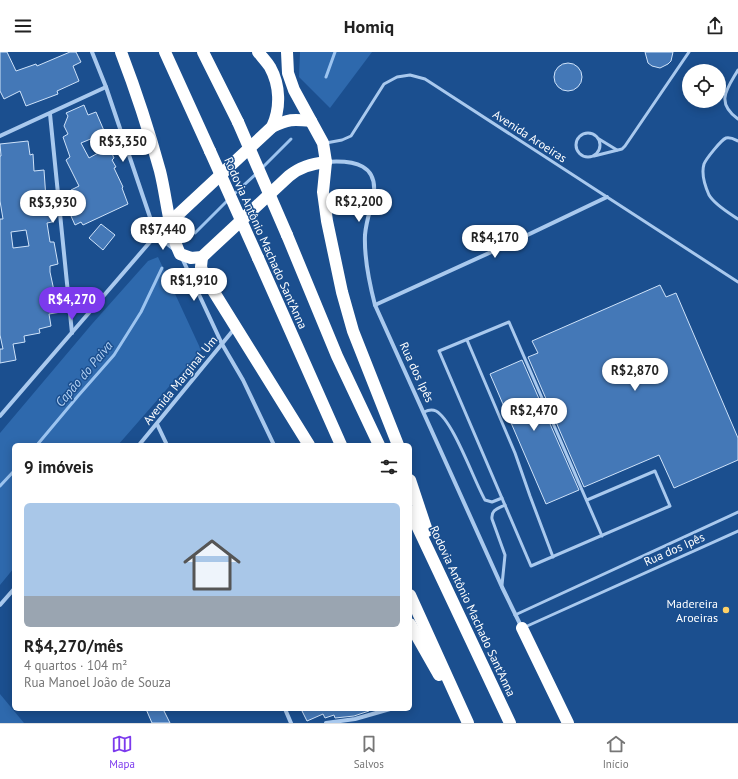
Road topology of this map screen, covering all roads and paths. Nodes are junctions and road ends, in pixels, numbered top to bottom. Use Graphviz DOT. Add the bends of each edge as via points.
graph roads {
  1 [pos="92,52"];
  2 [pos="121,52"];
  3 [pos="165,52"];
  4 [pos="204,52"];
  5 [pos="258,52"];
  6 [pos="287,52"];
  7 [pos="688,52"];
  8 [pos="738,70"];
  9 [pos="106,87"];
  10 [pos="50,114"];
  11 [pos="738,119"];
  12 [pos="311,121"];
  13 [pos="272,127"];
  14 [pos="0,136"];
  15 [pos="597,138"];
  16 [pos="738,141"];
  17 [pos="323,143"];
  18 [pos="617,150"];
  19 [pos="594,156"];
  20 [pos="326,162"];
  21 [pos="607,197"];
  22 [pos="738,219"];
  23 [pos="170,222"];
  24 [pos="156,235"];
  25 [pos="180,254"];
  26 [pos="202,257"];
  27 [pos="738,282"];
  28 [pos="375,305"];
  29 [pos="236,328"];
  30 [pos="72,333"];
  31 [pos="467,340"];
  32 [pos="222,344"];
  33 [pos="424,412"];
  34 [pos="0,416"];
  35 [pos="158,424"];
  36 [pos="141,443"];
  37 [pos="166,443"];
  38 [pos="273,443"];
  39 [pos="308,443"];
  40 [pos="340,443"];
  41 [pos="378,443"];
  42 [pos="397,443"];
  43 [pos="412,486"];
  44 [pos="502,498"];
  45 [pos="587,500"];
  46 [pos="505,505"];
  47 [pos="738,512"];
  48 [pos="412,515"];
  49 [pos="738,531"];
  50 [pos="602,536"];
  51 [pos="554,557"];
  52 [pos="502,587"];
  53 [pos="12,591"];
  54 [pos="412,599"];
  55 [pos="0,605"];
  56 [pos="515,615"];
  57 [pos="412,627"];
  58 [pos="522,628"];
  59 [pos="491,683"];
  60 [pos="286,711"];
  61 [pos="383,711"];
  62 [pos="291,723"];
  63 [pos="326,723"];
  64 [pos="467,723"];
  65 [pos="510,723"];
  66 [pos="568,723"];
  1 -- 9 [label="street"];
  2 -- 23 [label="highway" via="149,130"];
  3 -- 40 [label="highway, Rodovia Antônio Machado Sant'Anna, bridge"];
  4 -- 41 [label="highway, Rodovia Antônio Machado Sant'Anna, bridge" via="238,122 337,356"];
  5 -- 13 [label="highway" via="274,75 277,87 278,108"];
  6 -- 12 [label="highway" via="288,73"];
  7 -- 18 [label="lane" via="626,146"];
  8 -- 11 [label="lane" via="724,97 728,109"];
  9 -- 10 [label="street"];
  9 -- 24 [label="street"];
  10 -- 14 [label="street"];
  10 -- 30 [label="street"];
  12 -- 13 [label="highway" via="294,119"];
  12 -- 17 [label="highway"];
  13 -- 23 [label="highway"];
  15 -- 18 [label="lane"];
  15 -- 19 [label="lane" via="599,149"];
  15 -- 19 [label="lane" via="591,133 583,134 576,143 579,154 586,157"];
  16 -- 22 [label="lane" via="724,139 718,145 704,164 703,179 710,196"];
  17 -- 20 [label="highway"];
  17 -- 21 [label="lane, Avenida Aroeiras" via="351,136 384,84 397,77 417,76"];
  18 -- 19 [label="lane"];
  20 -- 26 [label="highway" via="298,169"];
  20 -- 28 [label="street, Rua dos Ipês" via="352,162 363,166 371,174 374,191 365,250 368,278"];
  20 -- 42 [label="highway" via="323,192 326,220 342,292 353,332"];
  21 -- 27 [label="lane, Avenida Aroeiras"];
  21 -- 28 [label="street"];
  23 -- 24 [label="street"];
  23 -- 25 [label="highway" via="173,239"];
  24 -- 25 [label="street"];
  24 -- 30 [label="street"];
  25 -- 26 [label="highway" via="191,258"];
  25 -- 32 [label="street"];
  26 -- 29 [label="highway" via="204,276"];
  28 -- 33 [label="street, Rua dos Ipês"];
  29 -- 32 [label="street, Avenida Marginal Um"];
  29 -- 39 [label="highway"];
  30 -- 34 [label="street"];
  31 -- 44 [label="lane" via="439,351"];
  31 -- 45 [label="lane" via="509,322"];
  31 -- 51 [label="lane" via="515,453"];
  32 -- 35 [label="street, Avenida Marginal Um"];
  32 -- 38 [label="street" via="243,380"];
  33 -- 44 [label="lane" via="435,411 448,422 485,500 492,502"];
  33 -- 52 [label="street, Rua dos Ipês"];
  35 -- 36 [label="street, Avenida Marginal Um"];
  35 -- 37 [label="street"];
  43 -- 59 [label="highway" via="436,561"];
  44 -- 46 [label="lane"];
  45 -- 50 [label="lane"];
  45 -- 50 [label="lane" via="655,470 670,506"];
  46 -- 51 [label="lane" via="531,566"];
  46 -- 52 [label="lane" via="495,510 492,515 505,555"];
  47 -- 56 [label="lane, Rua dos Ipês"];
  48 -- 59 [label="highway, Rodovia Antônio Machado Sant'Anna"];
  49 -- 58 [label="lane, Rua dos Ipês"];
  50 -- 51 [label="lane"];
  52 -- 56 [label="street, Rua dos Ipês"];
  53 -- 55 [label="street"];
  54 -- 64 [label="highway"];
  56 -- 58 [label="street, Rua dos Ipês"];
  57 -- 64 [label="highway"];
  58 -- 66 [label="highway"];
  59 -- 65 [label="highway, Rodovia Antônio Machado Sant'Anna"];
  60 -- 62 [label="street"];
  61 -- 63 [label="street" via="355,719"];
}
